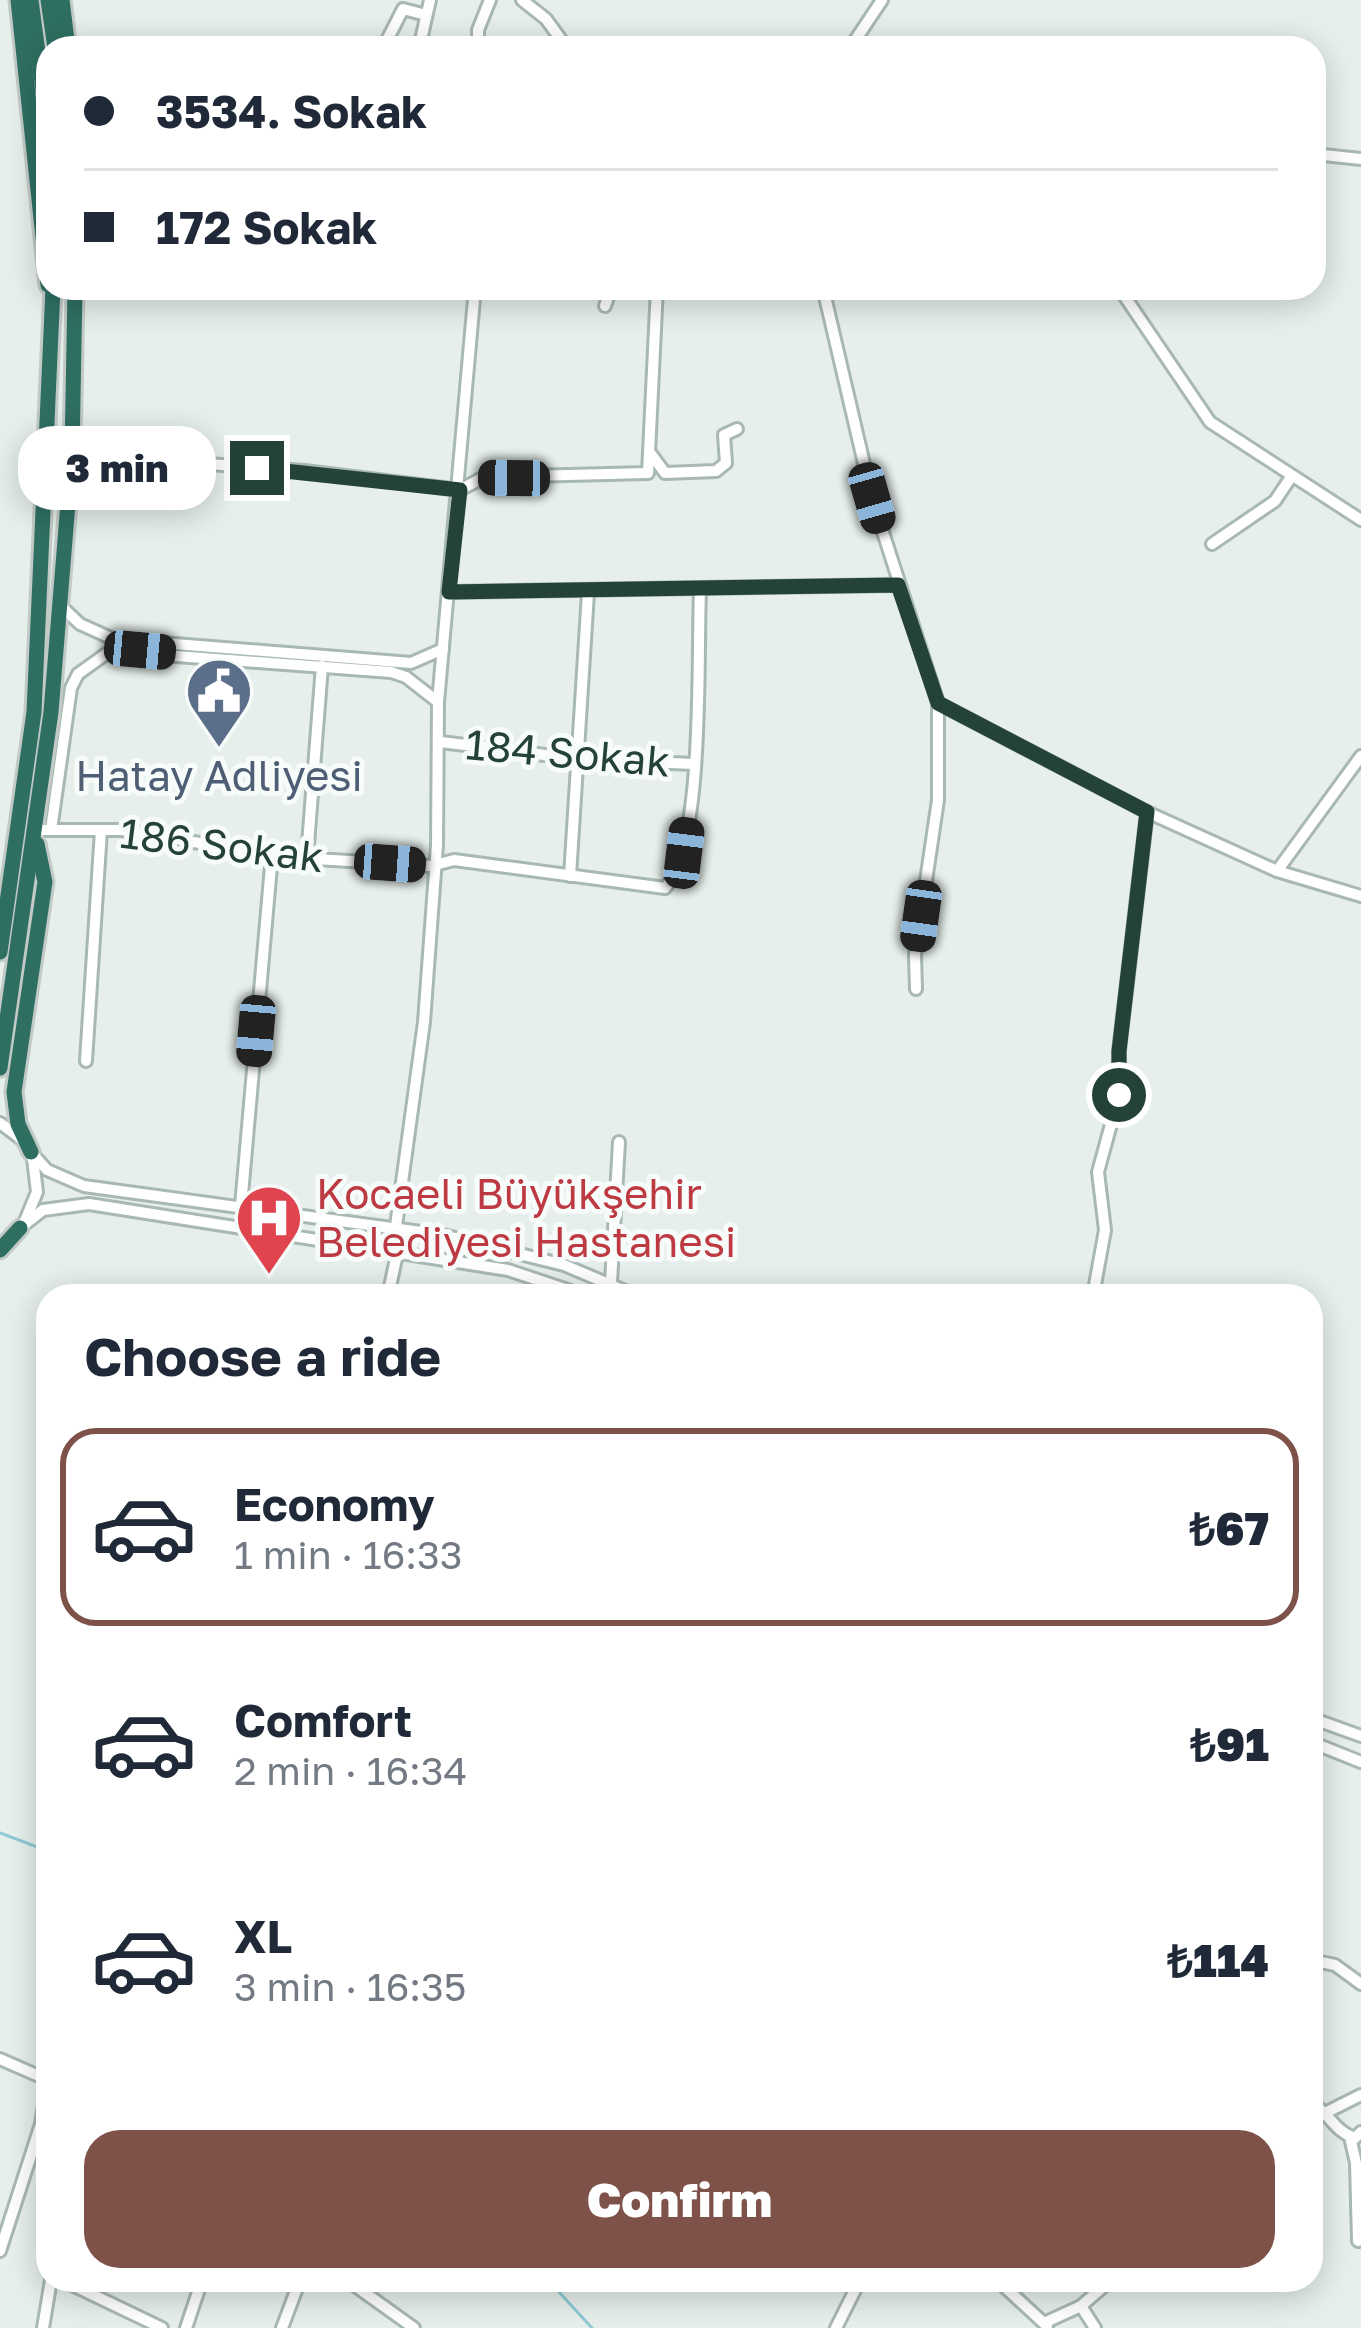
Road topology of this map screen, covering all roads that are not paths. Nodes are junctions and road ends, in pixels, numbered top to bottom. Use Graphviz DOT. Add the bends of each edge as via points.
graph roads {
  1 [pos="18,0"];
  2 [pos="31,0"];
  3 [pos="48,0"];
  4 [pos="62,0"];
  5 [pos="430,0"];
  6 [pos="490,0"];
  7 [pos="522,0"];
  8 [pos="881,0"];
  9 [pos="426,14"];
  10 [pos="53,36"];
  11 [pos="66,36"];
  12 [pos="389,36"];
  13 [pos="422,36"];
  14 [pos="481,36"];
  15 [pos="558,36"];
  16 [pos="858,36"];
  17 [pos="36,38"];
  18 [pos="1326,155"];
  19 [pos="1361,159"];
  20 [pos="36,161"];
  21 [pos="51,300"];
  22 [pos="78,300"];
  23 [pos="474,300"];
  24 [pos="607,300"];
  25 [pos="656,300"];
  26 [pos="826,300"];
  27 [pos="1127,300"];
  28 [pos="605,306"];
  29 [pos="736,429"];
  30 [pos="649,451"];
  31 [pos="72,454"];
  32 [pos="1292,477"];
  33 [pos="460,490"];
  34 [pos="1361,520"];
  35 [pos="1212,544"];
  36 [pos="898,585"];
  37 [pos="449,592"];
  38 [pos="700,592"];
  39 [pos="588,593"];
  40 [pos="60,604"];
  41 [pos="443,649"];
  42 [pos="322,666"];
  43 [pos="438,702"];
  44 [pos="938,703"];
  45 [pos="441,742"];
  46 [pos="1361,756"];
  47 [pos="577,759"];
  48 [pos="694,764"];
  49 [pos="1147,812"];
  50 [pos="42,830"];
  51 [pos="101,830"];
  52 [pos="15,843"];
  53 [pos="272,855"];
  54 [pos="307,857"];
  55 [pos="431,866"];
  56 [pos="1277,871"];
  57 [pos="0,876"];
  58 [pos="570,876"];
  59 [pos="1361,896"];
  60 [pos="0,952"];
  61 [pos="916,989"];
  62 [pos="86,1061"];
  63 [pos="0,1068"];
  64 [pos="4,1125"];
  65 [pos="620,1142"];
  66 [pos="31,1153"];
  67 [pos="241,1206"];
  68 [pos="396,1226"];
  69 [pos="20,1228"];
  70 [pos="0,1246"];
  71 [pos="397,1254"];
  72 [pos="611,1282"];
  73 [pos="391,1284"];
  74 [pos="550,1284"];
  75 [pos="615,1284"];
  76 [pos="1096,1284"];
  77 [pos="1323,1722"];
  78 [pos="1361,1736"];
  79 [pos="1323,1747"];
  80 [pos="1361,1762"];
  81 [pos="1323,1962"];
  82 [pos="1361,1984"];
  83 [pos="0,2060"];
  84 [pos="36,2074"];
  85 [pos="1361,2096"];
  86 [pos="1323,2109"];
  87 [pos="1327,2111"];
  88 [pos="1355,2134"];
  89 [pos="36,2153"];
  90 [pos="1358,2240"];
  91 [pos="0,2251"];
  92 [pos="49,2292"];
  93 [pos="87,2292"];
  94 [pos="198,2292"];
  95 [pos="296,2292"];
  96 [pos="363,2292"];
  97 [pos="854,2292"];
  98 [pos="1010,2292"];
  99 [pos="1098,2292"];
  100 [pos="1082,2306"];
  101 [pos="1046,2325"];
  102 [pos="408,2326"];
  103 [pos="43,2328"];
  104 [pos="162,2328"];
  105 [pos="186,2328"];
  106 [pos="282,2328"];
  107 [pos="836,2328"];
  108 [pos="1095,2328"];
  1 -- 20 [label="highway"];
  2 -- 17 [label="highway"];
  3 -- 10 [label="highway"];
  4 -- 11 [label="highway"];
  5 -- 9 [label="street"];
  6 -- 14 [label="street"];
  7 -- 15 [label="street"];
  8 -- 16 [label="street"];
  9 -- 12 [label="street" via="403,9"];
  9 -- 13 [label="street"];
  18 -- 19 [label="street"];
  21 -- 52 [label="highway" via="34,712"];
  22 -- 31 [label="highway"];
  23 -- 33 [label="street"];
  24 -- 28 [label="street"];
  25 -- 30 [label="street"];
  26 -- 36 [label="street"];
  27 -- 32 [label="street" via="1210,422"];
  29 -- 30 [label="street" via="724,435 726,463 716,471 664,472"];
  30 -- 33 [label="street" via="648,473 484,477"];
  31 -- 33 [label="street"];
  31 -- 40 [label="highway"];
  32 -- 34 [label="street"];
  32 -- 35 [label="street" via="1274,501"];
  33 -- 37 [label="street"];
  36 -- 38 [label="street"];
  36 -- 44 [label="street"];
  37 -- 39 [label="street"];
  37 -- 41 [label="street"];
  38 -- 39 [label="street"];
  38 -- 48 [label="street, 186 Sokak"];
  39 -- 47 [label="street"];
  40 -- 41 [label="street" via="113,639 411,663"];
  40 -- 50 [label="highway"];
  41 -- 43 [label="street"];
  42 -- 43 [label="street" via="406,676"];
  42 -- 50 [label="street" via="140,650 99,657 71,688"];
  42 -- 54 [label="street"];
  43 -- 45 [label="street"];
  44 -- 49 [label="street"];
  44 -- 61 [label="street" via="938,800"];
  45 -- 47 [label="street, 184 Sokak"];
  45 -- 55 [label="street"];
  46 -- 56 [label="street"];
  47 -- 48 [label="street, 184 Sokak"];
  47 -- 58 [label="street"];
  48 -- 58 [label="street, 186 Sokak" via="684,853 665,888"];
  49 -- 56 [label="street"];
  49 -- 76 [label="street" via="1119,1095 1098,1172 1105,1230"];
  50 -- 51 [label="street, 186 Sokak"];
  50 -- 63 [label="highway"];
  50 -- 66 [label="highway" via="45,882 14,1092"];
  51 -- 53 [label="street, 186 Sokak"];
  51 -- 62 [label="street"];
  52 -- 57 [label="highway"];
  52 -- 60 [label="highway"];
  53 -- 54 [label="street, 186 Sokak"];
  53 -- 67 [label="street"];
  54 -- 55 [label="street, 186 Sokak"];
  55 -- 58 [label="street, 186 Sokak" via="454,860"];
  55 -- 68 [label="street" via="424,1022"];
  56 -- 59 [label="street"];
  64 -- 66 [label="street"];
  65 -- 72 [label="street"];
  66 -- 67 [label="street" via="84,1186"];
  66 -- 69 [label="street" via="37,1192"];
  67 -- 68 [label="street"];
  68 -- 72 [label="street"];
  69 -- 70 [label="highway"];
  69 -- 71 [label="street" via="43,1210 89,1204"];
  71 -- 73 [label="street"];
  71 -- 74 [label="street"];
  72 -- 75 [label="street"];
  77 -- 78 [label="street"];
  79 -- 80 [label="street"];
  81 -- 82 [label="street"];
  83 -- 84 [label="street"];
  85 -- 87 [label="street"];
  86 -- 87 [label="street"];
  87 -- 88 [label="street" via="1341,2134"];
  88 -- 90 [label="street"];
  89 -- 91 [label="street"];
  92 -- 103 [label="street"];
  93 -- 104 [label="street"];
  94 -- 105 [label="street"];
  95 -- 106 [label="street"];
  96 -- 102 [label="street"];
  97 -- 107 [label="street"];
  98 -- 101 [label="street"];
  99 -- 100 [label="street"];
  100 -- 101 [label="street"];
  100 -- 108 [label="street"];
}
